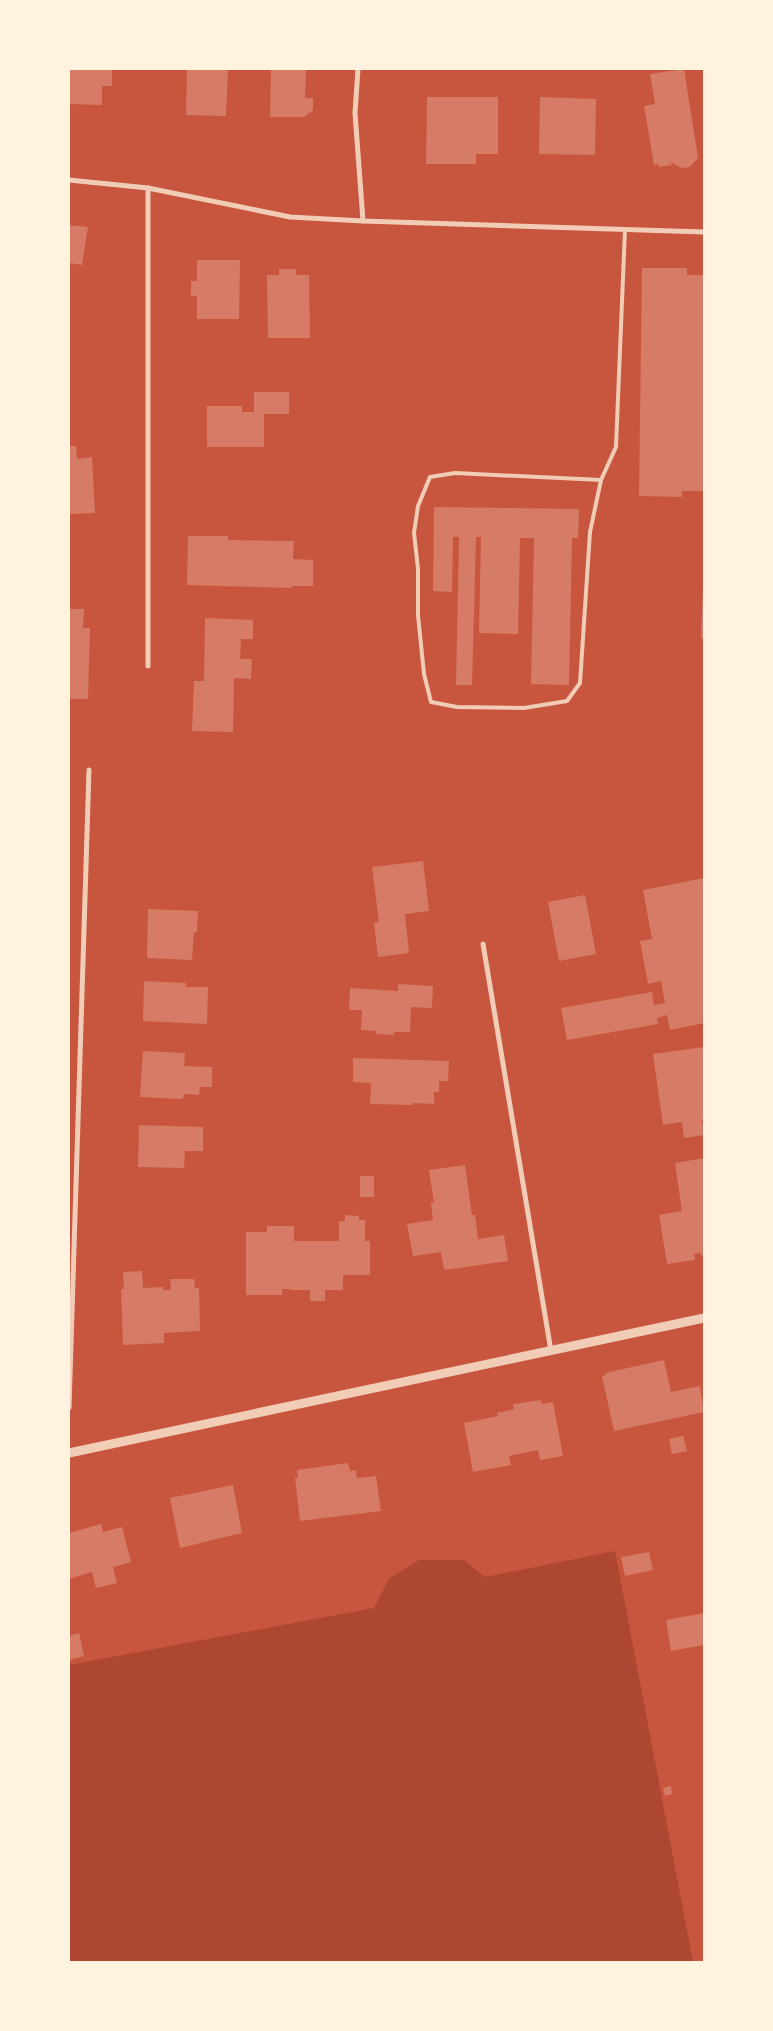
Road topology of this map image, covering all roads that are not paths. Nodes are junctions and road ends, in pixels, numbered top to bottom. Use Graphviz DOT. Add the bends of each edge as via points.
graph roads {
  1 [pos="358,69"];
  2 [pos="69,180"];
  3 [pos="148,188"];
  4 [pos="363,221"];
  5 [pos="625,230"];
  6 [pos="704,232"];
  7 [pos="601,480"];
  8 [pos="148,666"];
  9 [pos="89,770"];
  10 [pos="482,944"];
  11 [pos="704,1318"];
  12 [pos="551,1351"];
  13 [pos="69,1408"];
  14 [pos="69,1453"];
  1 -- 4 [label="street" via="355,113"];
  2 -- 3 [label="street"];
  3 -- 4 [label="street" via="290,216"];
  3 -- 8 [label="street"];
  4 -- 5 [label="street"];
  5 -- 6 [label="street"];
  5 -- 7 [label="lane" via="616,447"];
  7 -- 7 [label="lane" via="590,532 580,683 567,700 524,708 457,707 430,702 418,615 414,532 418,506 430,478 455,473"];
  9 -- 13 [label="street"];
  10 -- 12 [label="street"];
  11 -- 12 [label="street"];
  12 -- 14 [label="street"];
}
